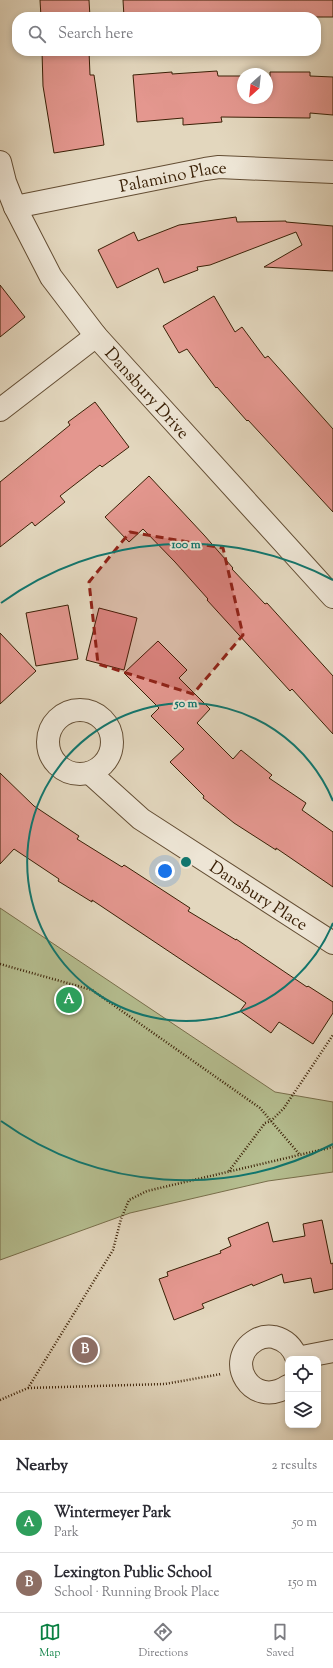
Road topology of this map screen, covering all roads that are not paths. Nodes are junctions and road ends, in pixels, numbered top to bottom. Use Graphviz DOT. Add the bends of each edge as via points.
graph roads {
  1 [pos="0,162"];
  2 [pos="333,172"];
  3 [pos="15,207"];
  4 [pos="96,336"];
  5 [pos="0,410"];
  6 [pos="333,597"];
  7 [pos="90,773"];
  8 [pos="333,943"];
  9 [pos="333,1351"];
  10 [pos="296,1356"];
  11 [pos="310,1356"];
  12 [pos="285,1388"];
  1 -- 3 [label="street, Dansbury Drive"];
  2 -- 3 [label="street, Palamino Place" via="205,168"];
  3 -- 4 [label="street, Dansbury Drive" via="51,277"];
  4 -- 5 [label="street"];
  4 -- 6 [label="street, Dansbury Drive"];
  7 -- 8 [label="street, Dansbury Place" via="141,819"];
  9 -- 11 [label="street"];
  10 -- 12 [label="street" via="288,1343 270,1336 251,1343 244,1353 241,1371 248,1384 261,1392 270,1393"];
}
